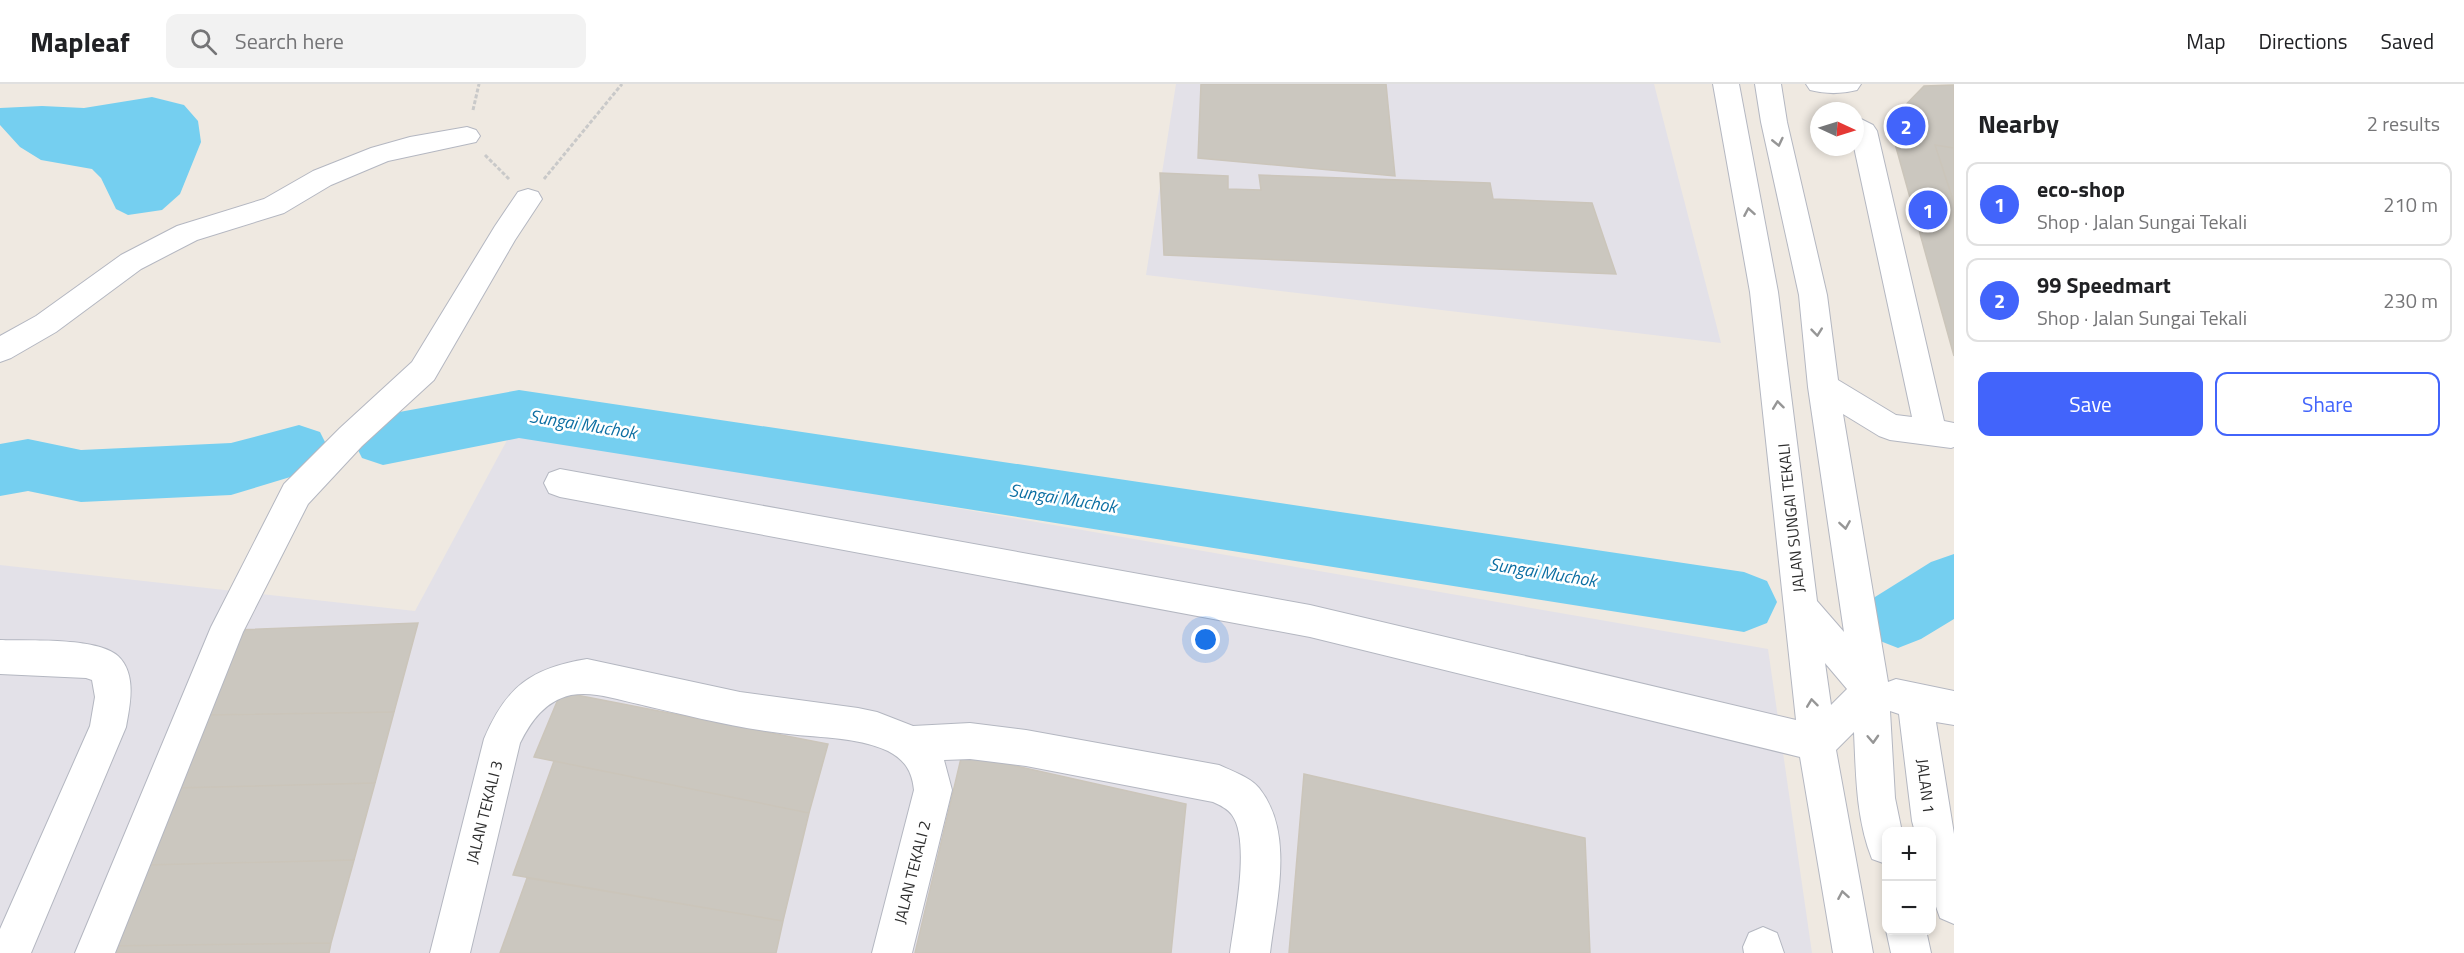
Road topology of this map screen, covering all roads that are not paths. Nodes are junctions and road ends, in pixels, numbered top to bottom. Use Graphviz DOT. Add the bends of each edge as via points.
graph roads {
  1 [pos="1726,84"];
  2 [pos="1768,84"];
  3 [pos="1833,84"];
  4 [pos="1837,102"];
  5 [pos="1864,131"];
  6 [pos="467,136"];
  7 [pos="528,199"];
  8 [pos="0,350"];
  9 [pos="1823,387"];
  10 [pos="1943,434"];
  11 [pos="560,483"];
  12 [pos="1801,607"];
  13 [pos="0,657"];
  14 [pos="1871,691"];
  15 [pos="1915,700"];
  16 [pos="1954,708"];
  17 [pos="1817,743"];
  18 [pos="910,744"];
  19 [pos="1883,827"];
  20 [pos="1954,904"];
  21 [pos="1907,935"];
  22 [pos="10,953"];
  23 [pos="95,953"];
  24 [pos="450,953"];
  25 [pos="892,953"];
  26 [pos="1250,953"];
  27 [pos="1853,953"];
  28 [pos="1911,953"];
  12 -- 1 [label="street, JALAN SUNGAI TEKALI, one-way" via="1764,292"];
  2 -- 9 [label="street, one-way" via="1773,122 1813,295"];
  3 -- 4 [label="street"];
  5 -- 10 [label="street"];
  6 -- 8 [label="street" via="370,158 322,178 274,206 187,233 131,262 46,324"];
  7 -- 23 [label="street" via="423,371 296,494 228,627"];
  9 -- 10 [label="street" via="1890,427"];
  9 -- 14 [label="street, one-way"];
  11 -- 17 [label="street" via="1310,621"];
  12 -- 14 [label="street"];
  17 -- 12 [label="street, JALAN SUNGAI TEKALI, one-way"];
  13 -- 22 [label="street" via="92,660 106,669 112,684 108,727"];
  14 -- 15 [label="street"];
  14 -- 17 [label="street"];
  14 -- 19 [label="street, one-way" via="1876,798"];
  15 -- 16 [label="street"];
  15 -- 20 [label="street, JALAN 1" via="1931,820"];
  27 -- 17 [label="street, JALAN SUNGAI TEKALI, one-way"];
  18 -- 24 [label="street, JALAN TEKALI 3" via="884,730 762,713 587,676 545,685 514,714 501,739"];
  18 -- 25 [label="street, JALAN TEKALI 2" via="925,759 933,790"];
  18 -- 26 [label="street" via="970,741 1026,748 1219,784 1245,801 1256,823 1261,852"];
  21 -- 28 [label="street"];
}
